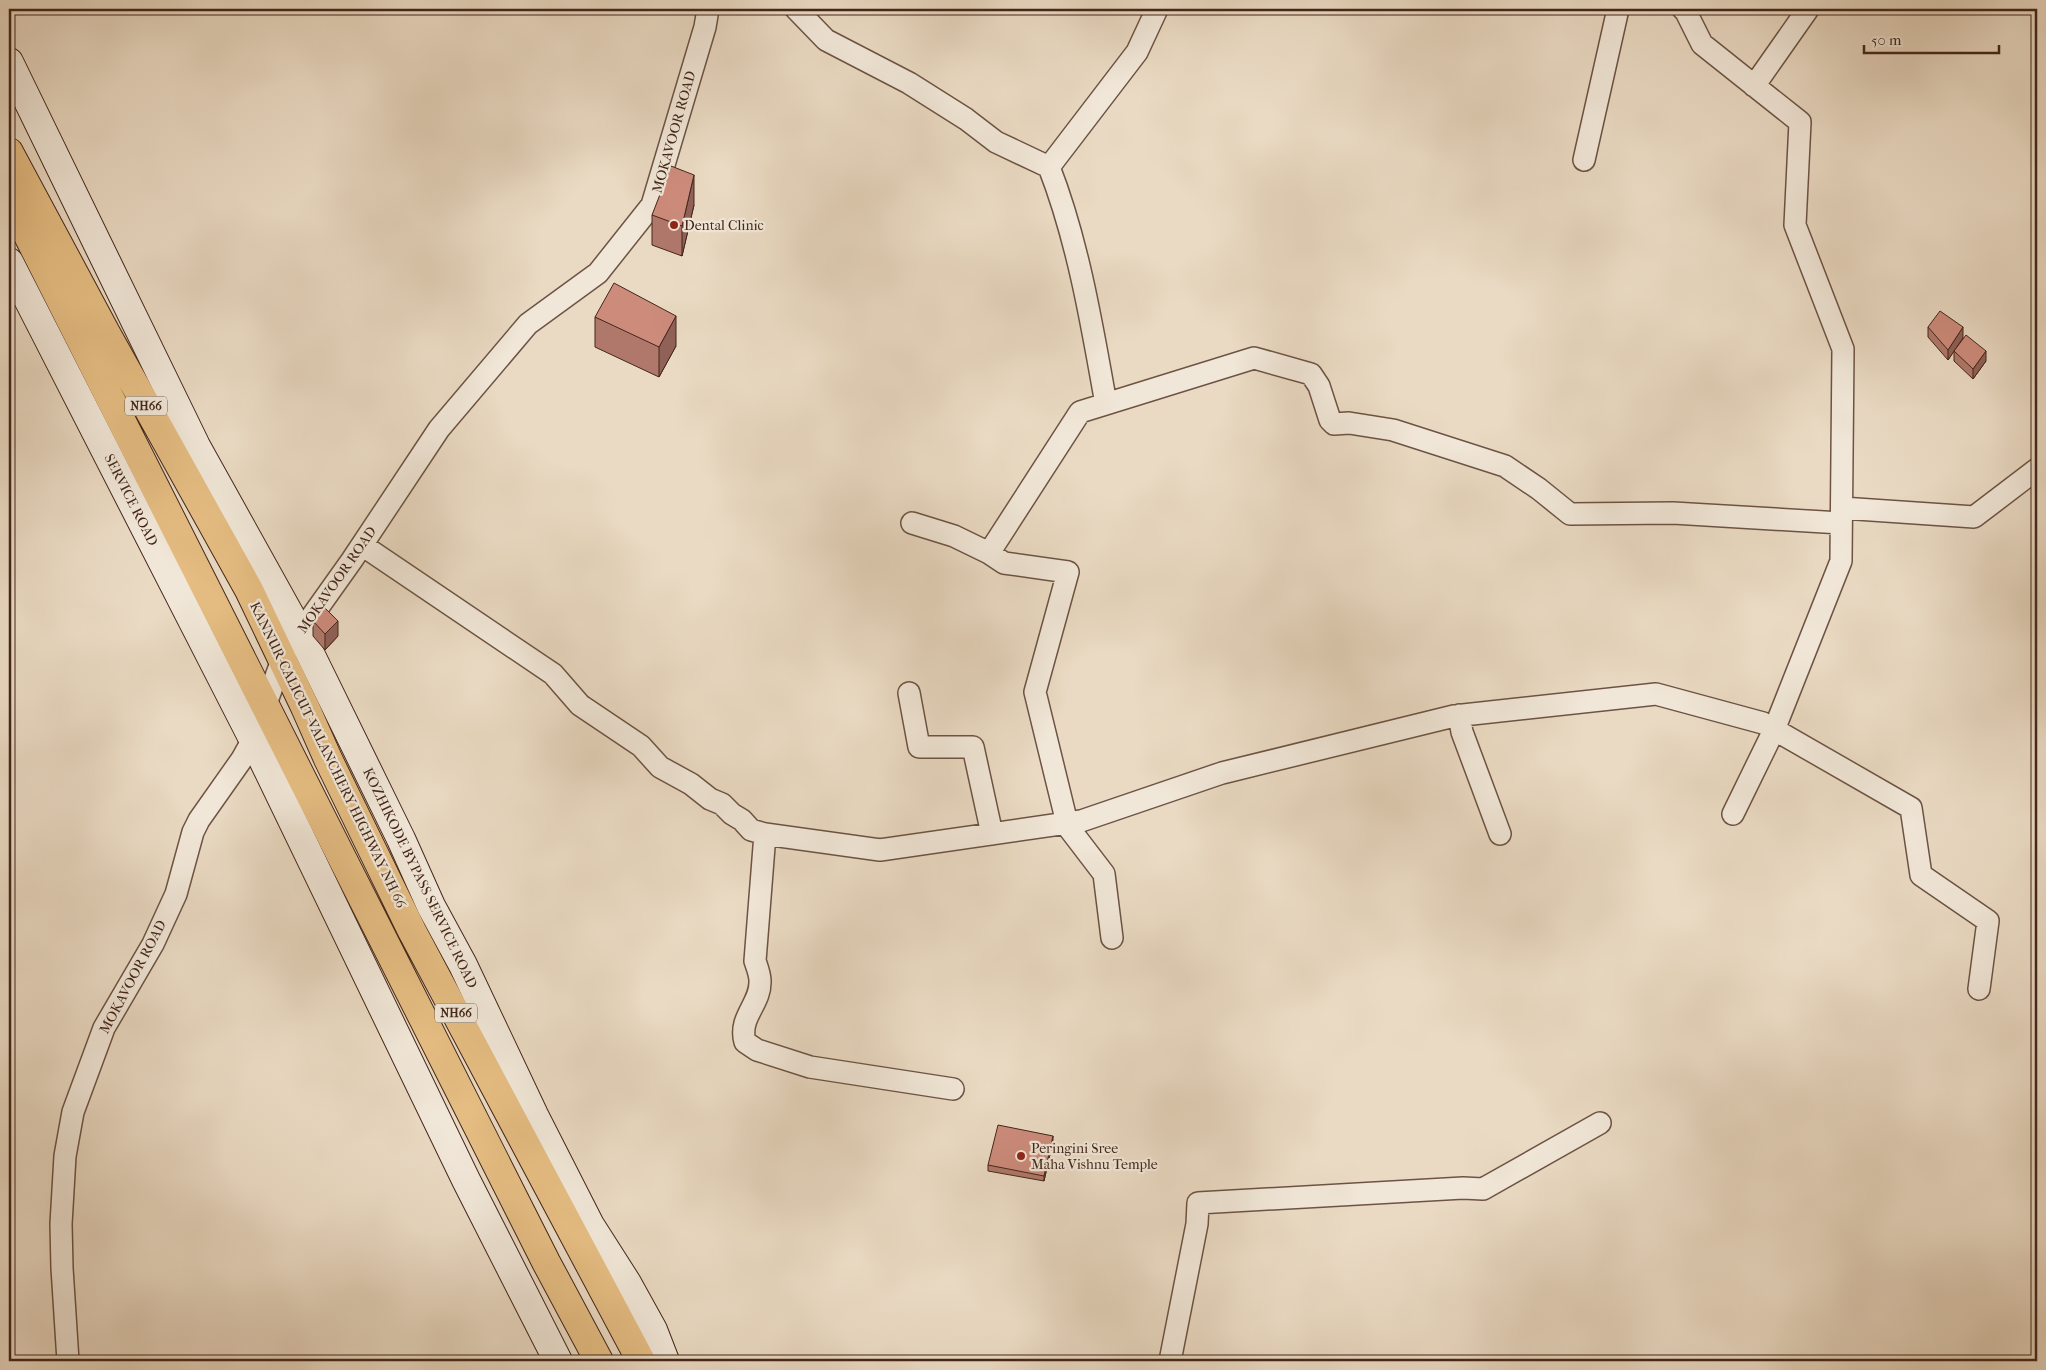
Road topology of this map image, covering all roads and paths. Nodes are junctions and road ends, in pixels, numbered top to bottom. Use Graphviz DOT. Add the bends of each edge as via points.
graph roads {
  1 [pos="708,9"];
  2 [pos="796,9"];
  3 [pos="1157,9"];
  4 [pos="1618,9"];
  5 [pos="1683,9"];
  6 [pos="1808,9"];
  7 [pos="9,62"];
  8 [pos="1754,86"];
  9 [pos="9,152"];
  10 [pos="1584,160"];
  11 [pos="1049,167"];
  12 [pos="9,198"];
  13 [pos="9,262"];
  14 [pos="1106,404"];
  15 [pos="2037,469"];
  16 [pos="1842,516"];
  17 [pos="912,523"];
  18 [pos="362,545"];
  19 [pos="989,553"];
  20 [pos="300,633"];
  21 [pos="282,660"];
  22 [pos="909,693"];
  23 [pos="266,708"];
  24 [pos="1459,715"];
  25 [pos="1774,730"];
  26 [pos="254,739"];
  27 [pos="1734,814"];
  28 [pos="1066,823"];
  29 [pos="765,834"];
  30 [pos="992,834"];
  31 [pos="1500,834"];
  32 [pos="1112,938"];
  33 [pos="1979,989"];
  34 [pos="953,1089"];
  35 [pos="1600,1123"];
  36 [pos="68,1361"];
  37 [pos="558,1361"];
  38 [pos="599,1361"];
  39 [pos="641,1361"];
  40 [pos="664,1361"];
  41 [pos="1170,1361"];
  1 -- 18 [label="street, MOKAVOOR ROAD" via="652,205 598,273 528,324 439,429"];
  2 -- 11 [label="street" via="826,40 909,83 996,142"];
  3 -- 11 [label="street" via="1137,52"];
  4 -- 10 [label="street"];
  5 -- 8 [label="street" via="1702,44"];
  6 -- 8 [label="street"];
  7 -- 20 [label="street, KOZHIKODE BYPASS SERVICE ROAD" via="196,446"];
  8 -- 16 [label="street" via="1800,122 1795,224 1843,349"];
  9 -- 21 [label="highway, KANNUR-CALICUT-VALANCHERY HIGHWAY NH 66 / NH66" via="249,590"];
  11 -- 14 [label="street" via="1059,192 1090,313"];
  12 -- 23 [label="highway"];
  13 -- 26 [label="street, SERVICE ROAD"];
  14 -- 16 [label="street" via="1254,358 1311,374 1334,424 1349,423 1393,430 1506,466 1570,514"];
  14 -- 19 [label="street" via="1080,412"];
  15 -- 16 [label="street" via="1974,516"];
  16 -- 25 [label="street" via="1841,561"];
  17 -- 19 [label="street" via="954,536"];
  18 -- 20 [label="street, MOKAVOOR ROAD"];
  18 -- 29 [label="street" via="553,674 580,705 636,742 660,767 722,804 751,830"];
  19 -- 28 [label="street" via="1004,562 1068,572 1035,692"];
  20 -- 21 [label="street, MOKAVOOR ROAD"];
  20 -- 40 [label="street, KOZHIKODE BYPASS SERVICE ROAD" via="534,1115 590,1225 653,1330"];
  21 -- 23 [label="street, MOKAVOOR ROAD"];
  21 -- 39 [label="highway, KANNUR-CALICUT-VALANCHERY HIGHWAY NH 66 / NH66" via="412,931"];
  22 -- 30 [label="street" via="919,747 972,746"];
  23 -- 26 [label="street, MOKAVOOR ROAD"];
  23 -- 38 [label="highway"];
  24 -- 25 [label="street" via="1656,694 1763,724"];
  24 -- 28 [label="street" via="1222,773 1081,821"];
  24 -- 31 [label="street" via="1462,732"];
  25 -- 27 [label="street"];
  25 -- 33 [label="street" via="1911,808 1921,875 1988,921"];
  26 -- 36 [label="street, MOKAVOOR ROAD" via="193,832 176,894 153,944 104,1028 73,1112 65,1156 61,1224"];
  26 -- 37 [label="street, SERVICE ROAD" via="466,1180"];
  28 -- 30 [label="street"];
  28 -- 32 [label="street" via="1104,874"];
  29 -- 30 [label="street" via="880,850"];
  29 -- 34 [label="street" via="755,961 760,980 753,1008 744,1022 745,1042 757,1050 810,1067"];
  35 -- 41 [label="street" via="1483,1189 1198,1203 1197,1224"];
}
